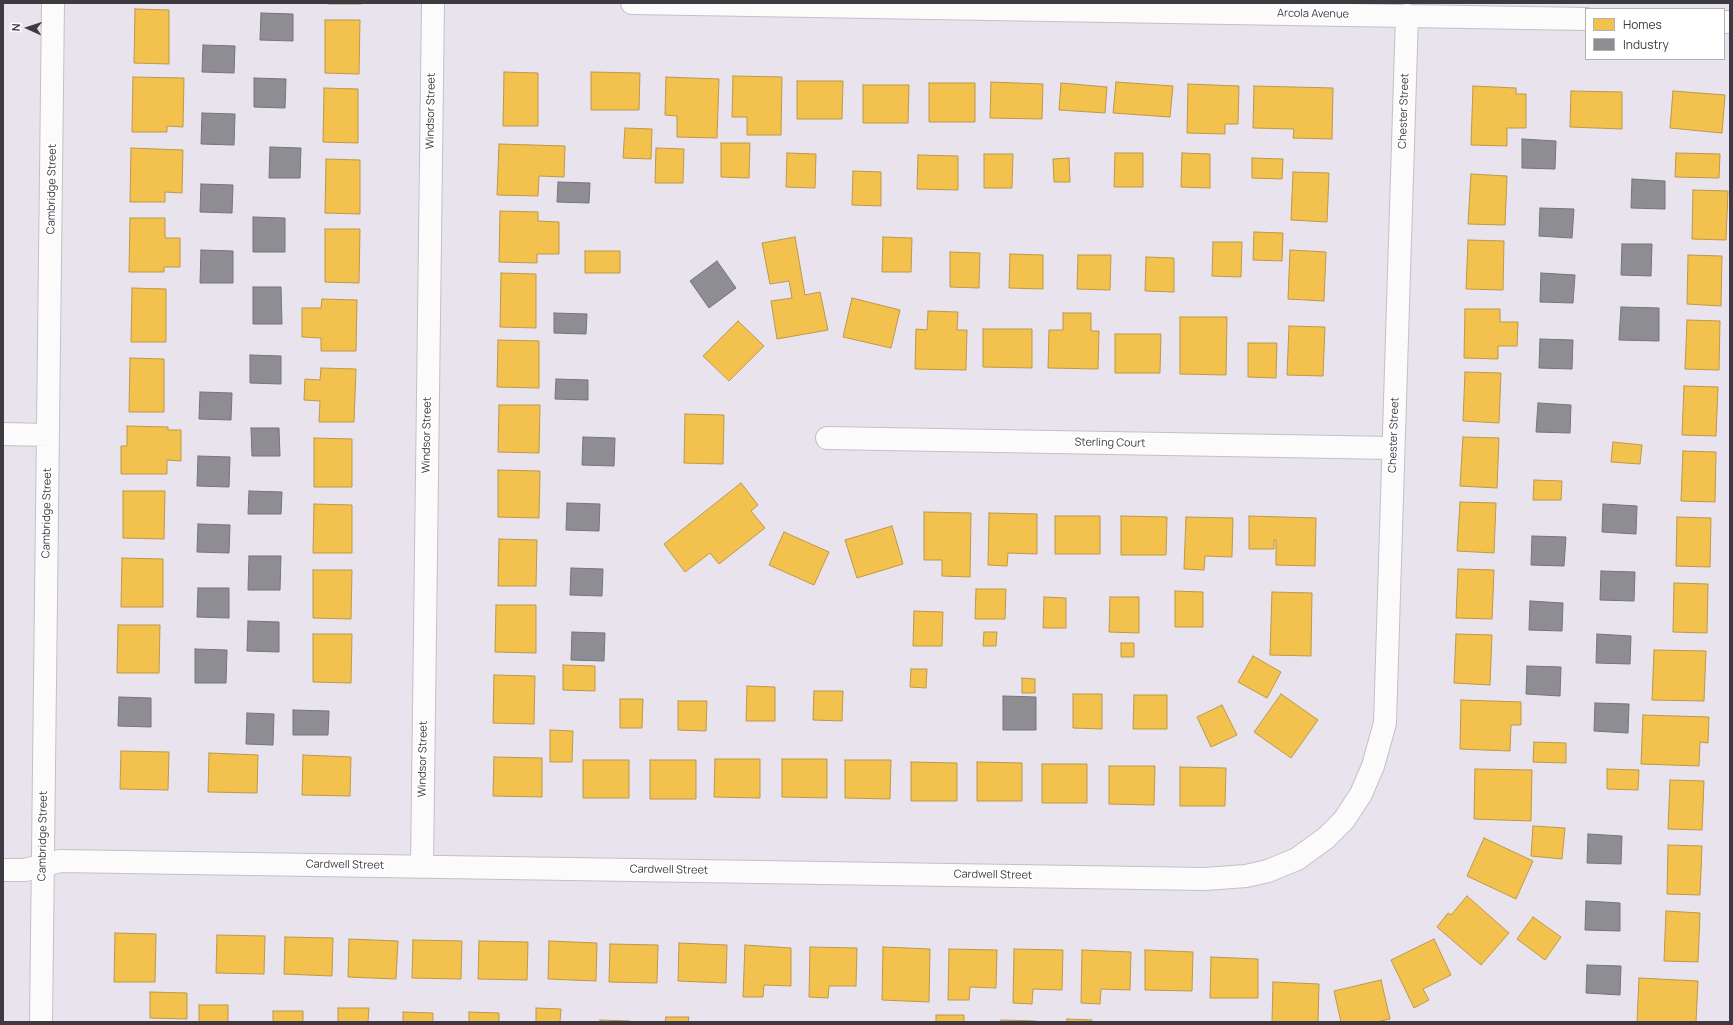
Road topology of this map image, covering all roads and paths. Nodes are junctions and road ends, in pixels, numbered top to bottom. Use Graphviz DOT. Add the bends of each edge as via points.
graph roads {
  1 [pos="53,3"];
  2 [pos="433,3"];
  3 [pos="632,3"];
  4 [pos="1407,15"];
  5 [pos="1585,19"];
  6 [pos="3,434"];
  7 [pos="48,435"];
  8 [pos="827,438"];
  9 [pos="1393,448"];
  10 [pos="1326,838"];
  11 [pos="43,866"];
  12 [pos="422,866"];
  13 [pos="3,870"];
  14 [pos="41,1022"];
  1 -- 7 [label="street, Cambridge Street"];
  2 -- 12 [label="street, Windsor Street"];
  3 -- 4 [label="street, Arcola Avenue"];
  4 -- 5 [label="street, Arcola Avenue"];
  4 -- 9 [label="street, Chester Street"];
  6 -- 7 [label="street"];
  7 -- 11 [label="street, Cambridge Street"];
  8 -- 9 [label="street, Sterling Court"];
  9 -- 10 [label="street, Chester Street" via="1385,723 1373,766 1361,794 1344,820"];
  10 -- 12 [label="street, Cardwell Street" via="1297,859 1268,871 1246,876 1205,879"];
  11 -- 12 [label="street, Cardwell Street" via="60,861"];
  11 -- 13 [label="street, Cardwell Street" via="25,870"];
  11 -- 14 [label="street, Cambridge Street"];
}
